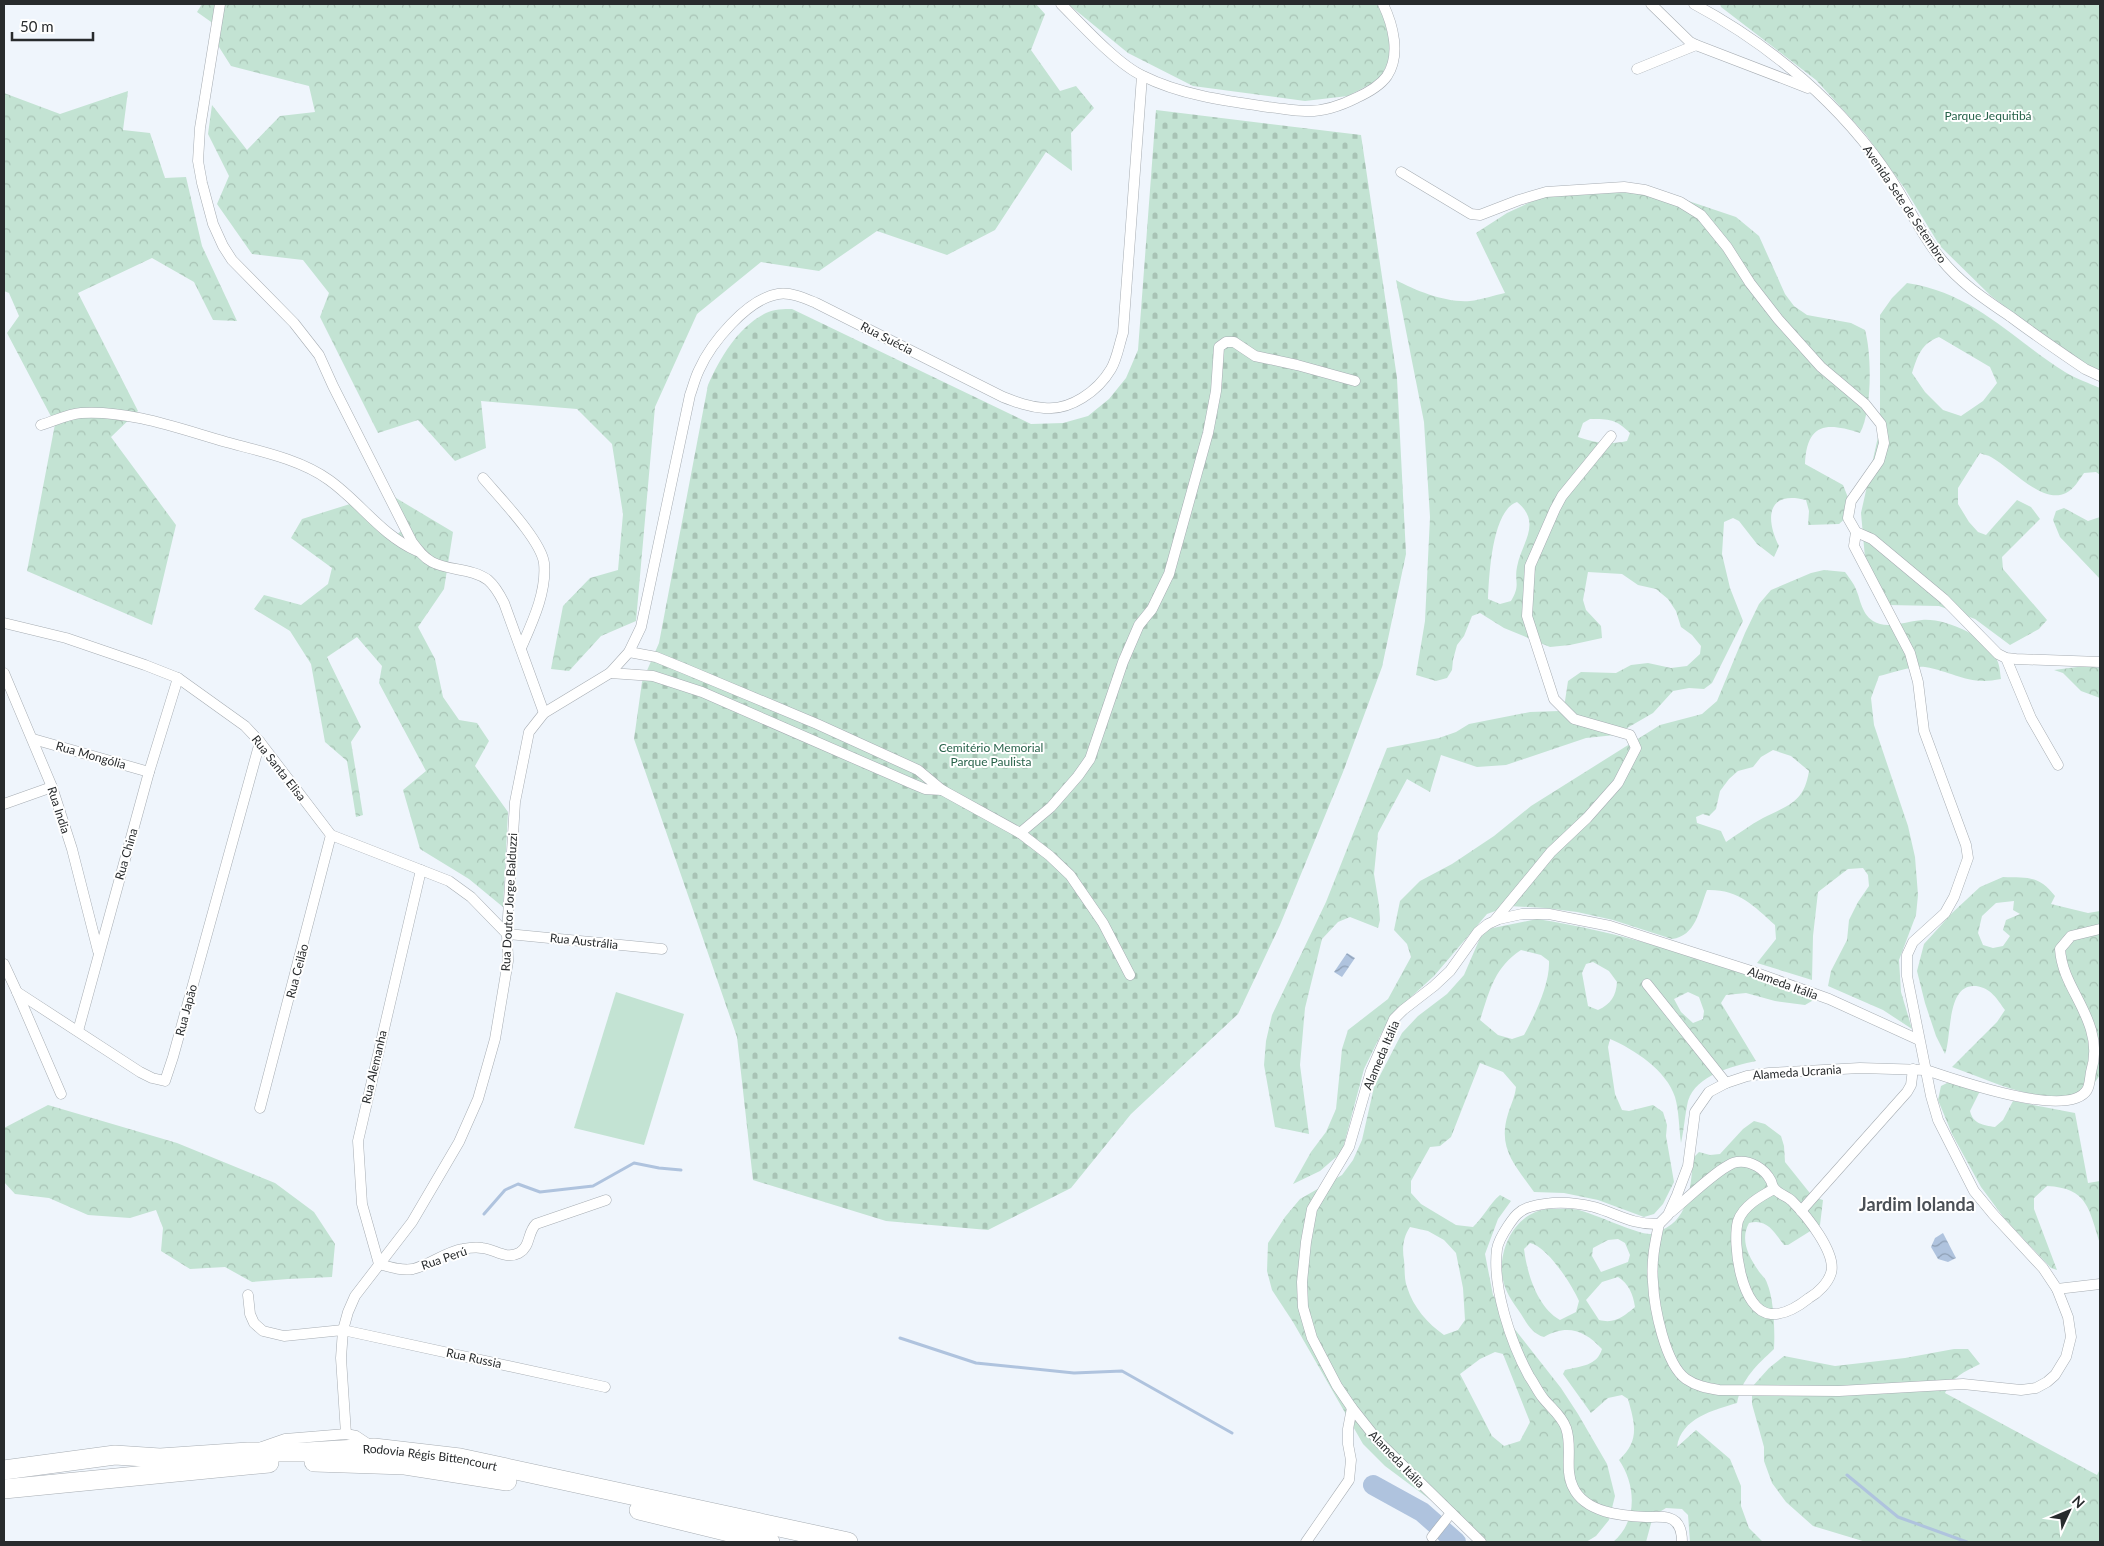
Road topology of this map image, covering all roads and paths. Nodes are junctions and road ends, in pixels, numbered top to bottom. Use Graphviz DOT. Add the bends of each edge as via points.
graph roads {
  1 [pos="220,4"];
  2 [pos="1061,4"];
  3 [pos="1383,4"];
  4 [pos="1651,4"];
  5 [pos="1694,4"];
  6 [pos="1696,45"];
  7 [pos="1637,69"];
  8 [pos="1142,76"];
  9 [pos="1816,91"];
  10 [pos="1401,172"];
  11 [pos="2100,376"];
  12 [pos="1355,382"];
  13 [pos="41,425"];
  14 [pos="1611,436"];
  15 [pos="483,478"];
  16 [pos="1856,532"];
  17 [pos="420,553"];
  18 [pos="4,623"];
  19 [pos="520,648"];
  20 [pos="628,652"];
  21 [pos="2006,658"];
  22 [pos="2100,662"];
  23 [pos="4,673"];
  24 [pos="610,673"];
  25 [pos="178,678"];
  26 [pos="544,713"];
  27 [pos="33,739"];
  28 [pos="260,742"];
  29 [pos="2058,765"];
  30 [pos="149,772"];
  31 [pos="52,787"];
  32 [pos="942,790"];
  33 [pos="4,804"];
  34 [pos="1020,833"];
  35 [pos="332,835"];
  36 [pos="421,870"];
  37 [pos="1495,921"];
  38 [pos="2100,929"];
  39 [pos="507,934"];
  40 [pos="662,949"];
  41 [pos="99,952"];
  42 [pos="4,964"];
  43 [pos="1130,975"];
  44 [pos="1647,984"];
  45 [pos="17,992"];
  46 [pos="78,1030"];
  47 [pos="2096,1032"];
  48 [pos="1919,1040"];
  49 [pos="1913,1069"];
  50 [pos="1926,1070"];
  51 [pos="1726,1082"];
  52 [pos="61,1094"];
  53 [pos="260,1108"];
  54 [pos="1774,1189"];
  55 [pos="606,1200"];
  56 [pos="1801,1211"];
  57 [pos="1668,1215"];
  58 [pos="1659,1224"];
  59 [pos="378,1264"];
  60 [pos="2100,1284"];
  61 [pos="2057,1289"];
  62 [pos="248,1295"];
  63 [pos="343,1330"];
  64 [pos="605,1387"];
  65 [pos="1352,1408"];
  66 [pos="346,1434"];
  67 [pos="374,1448"];
  68 [pos="248,1452"];
  69 [pos="4,1470"];
  70 [pos="5,1492"];
  71 [pos="1451,1513"];
  72 [pos="1432,1537"];
  73 [pos="770,1542"];
  74 [pos="848,1542"];
  75 [pos="1306,1542"];
  76 [pos="1480,1542"];
  77 [pos="1682,1542"];
  1 -- 17 [label="street" via="200,128 198,161 213,224 232,260 294,323 319,355"];
  2 -- 8 [label="street" via="1102,44"];
  3 -- 8 [label="street" via="1394,35 1394,60 1387,77 1370,91 1327,110 1305,112 1240,103 1186,92"];
  4 -- 6 [label="street"];
  5 -- 9 [label="street, Avenida Sete de Setembro" via="1766,49"];
  6 -- 7 [label="street"];
  6 -- 9 [label="street"];
  8 -- 20 [label="street, Rua Suécia" via="1123,333 1112,368 1094,390 1061,408 1024,404 1003,397 796,295 778,294 762,301 745,311 720,337 698,370 641,627"];
  9 -- 11 [label="street, Avenida Sete de Setembro" via="1859,137 1890,179 1914,221 1959,279 2085,369"];
  10 -- 16 [label="street" via="1471,214 1480,215 1546,192 1624,187 1645,190 1680,202 1701,215 1727,246 1778,320 1821,366 1865,404 1881,424 1884,443 1879,461 1851,501 1848,518"];
  12 -- 34 [label="street" via="1255,356 1234,342 1226,342 1219,347 1216,392 1208,433 1169,574 1123,662 1090,759 1051,807"];
  13 -- 17 [label="street" via="79,413 106,413 168,424 291,462 329,480 397,541"];
  14 -- 37 [label="street" via="1554,509 1530,566 1527,616 1554,699 1574,719 1630,735 1636,748 1618,783 1551,852"];
  15 -- 19 [label="street" via="538,547 544,562 537,609"];
  16 -- 21 [label="street" via="1872,539 1944,600 1991,649"];
  16 -- 48 [label="street" via="1854,546 1910,652 1918,682 1924,731 1968,858 1945,913 1913,942 1907,955 1907,976"];
  17 -- 19 [label="street" via="437,564 488,580 504,603"];
  18 -- 25 [label="street, Rua Santa Elisa" via="66,638"];
  19 -- 26 [label="street"];
  20 -- 24 [label="street, Rua Suécia"];
  20 -- 32 [label="street" via="656,657 817,724 918,770"];
  21 -- 22 [label="street"];
  21 -- 29 [label="street" via="2031,718"];
  23 -- 27 [label="street, Rua India"];
  24 -- 26 [label="street, Rua Doutor Jorge Balduzzi"];
  24 -- 32 [label="street" via="653,676 702,692 913,784"];
  25 -- 28 [label="street, Rua Santa Elisa" via="228,712"];
  25 -- 30 [label="street, Rua China"];
  26 -- 39 [label="street, Rua Doutor Jorge Balduzzi" via="529,732 515,802"];
  27 -- 30 [label="street, Rua Mongólia"];
  27 -- 31 [label="street, Rua India"];
  28 -- 35 [label="street, Rua Santa Elisa"];
  28 -- 46 [label="street, Rua Japão" via="165,1081 140,1072"];
  30 -- 41 [label="street, Rua China"];
  31 -- 33 [label="street"];
  31 -- 41 [label="street, Rua India"];
  32 -- 34 [label="street"];
  34 -- 43 [label="street" via="1070,875 1103,923"];
  35 -- 36 [label="street"];
  35 -- 53 [label="street, Rua Ceilão"];
  36 -- 39 [label="street" via="449,882 471,897"];
  36 -- 59 [label="street, Rua Alemanha" via="358,1141 362,1204"];
  37 -- 48 [label="street, Alameda Itália" via="1522,914 1549,914 1610,926 1751,971 1829,1000"];
  37 -- 65 [label="street, Alameda Itália" via="1478,932 1450,971 1394,1019 1371,1072 1348,1147 1312,1209 1302,1274 1303,1307 1312,1338"];
  38 -- 47 [label="street, Alameda Ucrania" via="2072,936 2060,949 2061,964"];
  39 -- 40 [label="street, Rua Austrália"];
  39 -- 59 [label="street, Rua Doutor Jorge Balduzzi" via="508,960 495,1040 478,1099 459,1142 412,1222"];
  41 -- 46 [label="street, Rua China"];
  42 -- 45 [label="street"];
  44 -- 51 [label="street"];
  45 -- 46 [label="street, Rua Japão"];
  45 -- 52 [label="street"];
  47 -- 50 [label="street, Alameda Ucrania" via="2087,1090 2079,1097 2066,1100 2047,1101 1997,1092"];
  48 -- 50 [label="street"];
  49 -- 50 [label="street, Alameda Ucrania"];
  49 -- 51 [label="street, Alameda Ucrania" via="1769,1073"];
  49 -- 56 [label="street" via="1907,1092"];
  50 -- 61 [label="street" via="1938,1120 1974,1190 2043,1268"];
  51 -- 57 [label="street, Alameda Ucrania" via="1709,1092 1695,1112 1688,1166"];
  54 -- 56 [label="street"];
  54 -- 56 [label="street" via="1758,1197 1744,1212 1738,1220 1736,1238 1745,1290 1755,1305 1770,1314 1797,1307 1814,1296 1832,1272 1824,1242"];
  54 -- 57 [label="street" via="1761,1168 1746,1161 1734,1162"];
  55 -- 59 [label="street, Rua Perú" via="536,1224 528,1245 510,1256 476,1248 453,1252 413,1269"];
  57 -- 58 [label="street, Alameda Ucrania"];
  58 -- 61 [label="street" via="1653,1250 1653,1282 1664,1344 1685,1379 1719,1390 1840,1391 1963,1384 2021,1390 2036,1388 2055,1375 2066,1357 2071,1337 2068,1317"];
  58 -- 77 [label="street" via="1634,1223 1578,1204 1546,1203 1528,1207 1515,1215 1497,1248 1496,1272 1509,1331 1520,1358 1543,1398 1566,1427 1573,1489 1593,1507 1619,1516 1669,1518 1678,1525"];
  59 -- 63 [label="street, Rua Doutor Jorge Balduzzi" via="355,1296"];
  60 -- 61 [label="street"];
  62 -- 63 [label="street, Rua Russia" via="250,1314 263,1332 284,1336"];
  63 -- 64 [label="street, Rua Russia"];
  63 -- 66 [label="street, Rua Doutor Jorge Balduzzi" via="341,1358"];
  65 -- 71 [label="street, Alameda Itália" via="1379,1442"];
  65 -- 75 [label="street" via="1348,1429 1349,1480"];
  66 -- 67 [label="street" via="356,1436"];
  66 -- 68 [label="street" via="285,1439"];
  67 -- 68 [label="highway, Rodovia Régis Bittencourt"];
  67 -- 74 [label="highway, Rodovia Régis Bittencourt" via="460,1458"];
  68 -- 69 [label="highway, Rodovia Régis Bittencourt" via="160,1458 115,1455"];
  70 -- 73 [label="highway, Rodovia Régis Bittencourt" via="281,1462 405,1464 487,1477 610,1503"];
  71 -- 72 [label="street"];
  71 -- 76 [label="street, Alameda Itália"];
}
